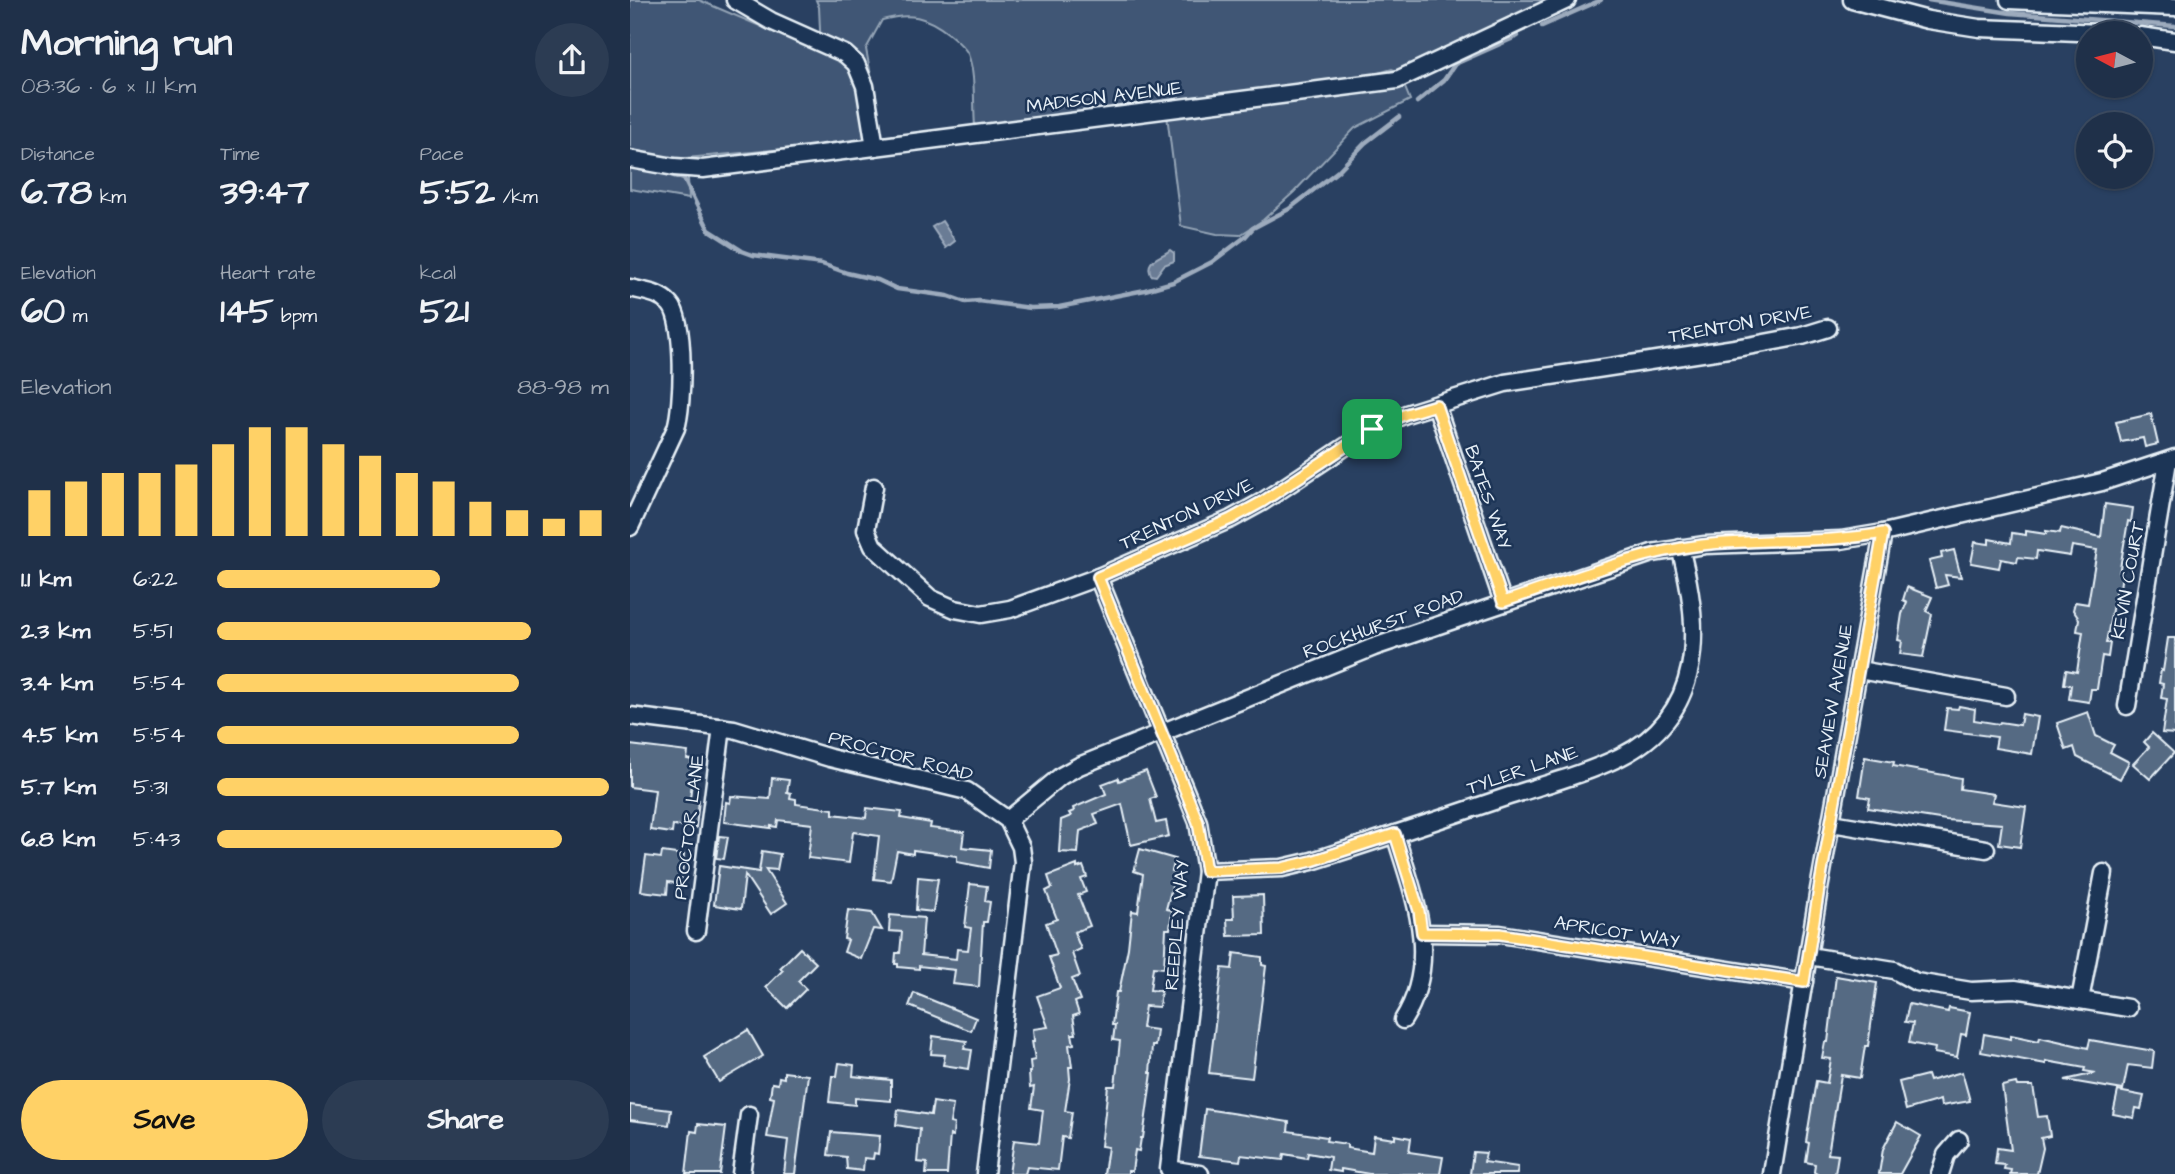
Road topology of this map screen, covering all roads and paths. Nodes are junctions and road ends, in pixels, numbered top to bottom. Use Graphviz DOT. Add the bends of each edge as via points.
graph roads {
  1 [pos="735,0"];
  2 [pos="1567,0"];
  3 [pos="1852,0"];
  4 [pos="2009,0"];
  5 [pos="2175,7"];
  6 [pos="2076,32"];
  7 [pos="2153,38"];
  8 [pos="2175,41"];
  9 [pos="875,147"];
  10 [pos="630,159"];
  11 [pos="630,288"];
  12 [pos="1828,328"];
  13 [pos="1436,405"];
  14 [pos="2171,459"];
  15 [pos="874,487"];
  16 [pos="630,527"];
  17 [pos="1883,533"];
  18 [pos="1680,548"];
  19 [pos="1098,577"];
  20 [pos="1503,602"];
  21 [pos="1859,670"];
  22 [pos="2006,696"];
  23 [pos="2127,706"];
  24 [pos="630,716"];
  25 [pos="722,727"];
  26 [pos="1162,732"];
  27 [pos="1008,820"];
  28 [pos="1832,823"];
  29 [pos="1395,834"];
  30 [pos="1986,849"];
  31 [pos="1206,871"];
  32 [pos="2104,873"];
  33 [pos="696,931"];
  34 [pos="1422,933"];
  35 [pos="1808,956"];
  36 [pos="1804,982"];
  37 [pos="2080,999"];
  38 [pos="2128,1008"];
  39 [pos="1403,1020"];
  40 [pos="749,1115"];
  41 [pos="1959,1140"];
  42 [pos="741,1174"];
  43 [pos="985,1174"];
  44 [pos="1200,1174"];
  45 [pos="1772,1174"];
  46 [pos="1940,1174"];
  1 -- 9 [label="street" via="845,54 856,64 865,86"];
  2 -- 9 [label="street, MADISON AVENUE" via="1397,80"];
  3 -- 6 [label="street" via="1928,20"];
  4 -- 5 [label="street"];
  7 -- 8 [label="street"];
  9 -- 10 [label="street, MADISON AVENUE" via="703,169"];
  11 -- 16 [label="street" via="659,295 672,305 679,320 681,411"];
  12 -- 13 [label="street, TRENTON DRIVE" via="1748,346 1505,383"];
  13 -- 19 [label="street, TRENTON DRIVE" via="1372,429 1231,519"];
  13 -- 20 [label="street, BATES WAY"];
  14 -- 17 [label="street" via="2102,482"];
  14 -- 23 [label="street, KEVIN COURT"];
  15 -- 19 [label="street, TRENTON DRIVE" via="866,530 873,545 930,598 981,614 1010,609"];
  17 -- 18 [label="street, ROCKHURST ROAD" via="1841,540"];
  17 -- 21 [label="street, SEAVIEW AVENUE"];
  18 -- 20 [label="street, ROCKHURST ROAD"];
  18 -- 29 [label="street, TYLER LANE" via="1695,632 1693,659 1686,685 1659,728 1619,757"];
  19 -- 26 [label="street, REEDLEY WAY"];
  20 -- 26 [label="street, ROCKHURST ROAD" via="1374,647"];
  21 -- 22 [label="street"];
  21 -- 28 [label="street, SEAVIEW AVENUE"];
  24 -- 25 [label="street, PROCTOR ROAD"];
  25 -- 27 [label="street, PROCTOR ROAD" via="967,792"];
  25 -- 33 [label="street, PROCTOR LANE"];
  26 -- 27 [label="street, ROCKHURST ROAD" via="1070,770"];
  26 -- 31 [label="street, REEDLEY WAY" via="1198,822"];
  27 -- 43 [label="street" via="1021,847 1022,880"];
  28 -- 30 [label="street"];
  28 -- 35 [label="street, SEAVIEW AVENUE"];
  29 -- 31 [label="street, TYLER LANE" via="1282,868"];
  29 -- 34 [label="street"];
  31 -- 44 [label="street, REEDLEY WAY" via="1169,1169"];
  32 -- 37 [label="street"];
  34 -- 36 [label="street, APRICOT WAY" via="1500,934"];
  34 -- 39 [label="street" via="1420,978"];
  35 -- 36 [label="street, SEAVIEW AVENUE"];
  35 -- 37 [label="street" via="1894,970 1916,982 1971,991 2015,989"];
  36 -- 45 [label="street, SEAVIEW AVENUE"];
  37 -- 38 [label="street"];
  40 -- 42 [label="street"];
  41 -- 46 [label="street" via="1945,1156"];
}
